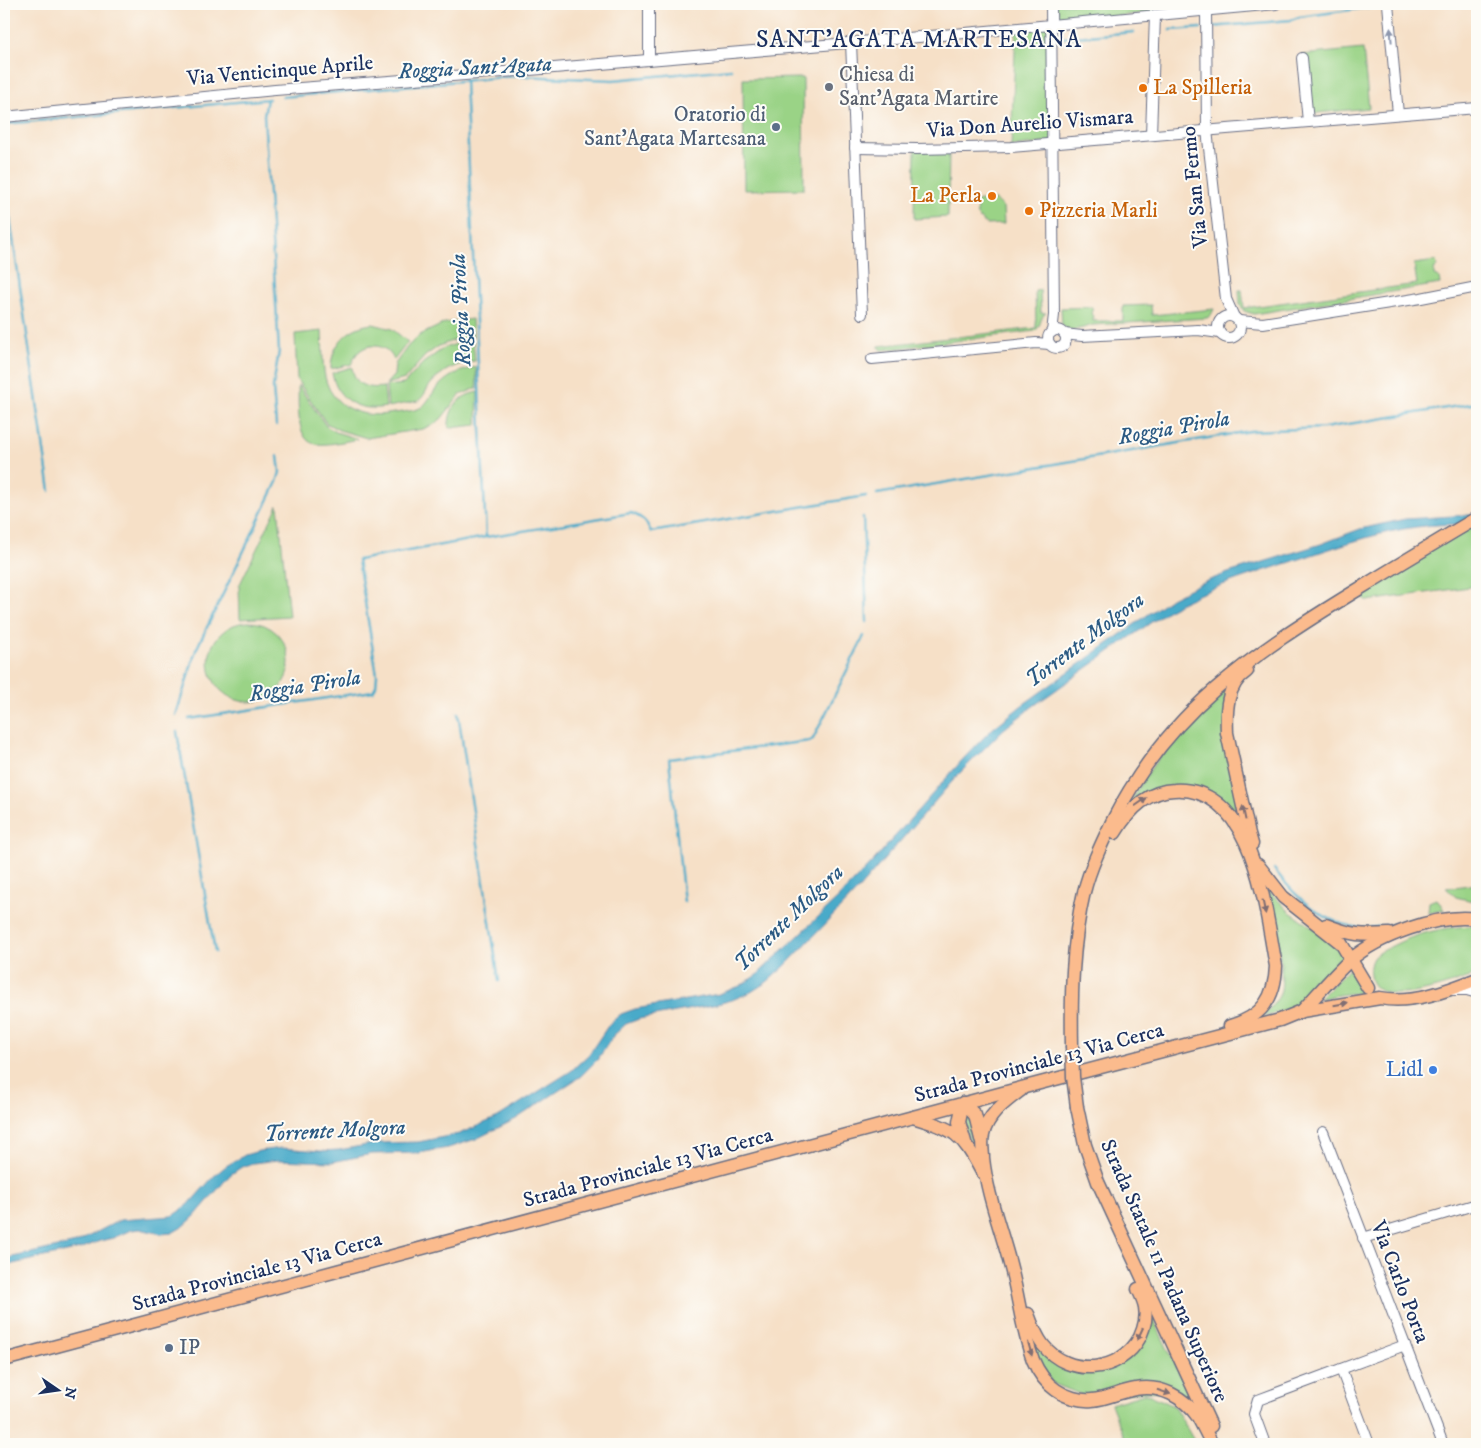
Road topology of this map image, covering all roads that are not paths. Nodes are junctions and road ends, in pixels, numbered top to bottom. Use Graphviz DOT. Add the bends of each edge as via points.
graph roads {
  1 [pos="649,4"];
  2 [pos="1051,4"];
  3 [pos="1276,4"];
  4 [pos="1388,4"];
  5 [pos="1246,5"];
  6 [pos="1206,10"];
  7 [pos="1155,16"];
  8 [pos="1052,24"];
  9 [pos="851,42"];
  10 [pos="1302,58"];
  11 [pos="649,60"];
  12 [pos="1477,108"];
  13 [pos="1398,114"];
  14 [pos="4,116"];
  15 [pos="1308,122"];
  16 [pos="1208,130"];
  17 [pos="1151,135"];
  18 [pos="1052,143"];
  19 [pos="855,148"];
  20 [pos="1477,287"];
  21 [pos="1226,299"];
  22 [pos="862,314"];
  23 [pos="1236,319"];
  24 [pos="1263,323"];
  25 [pos="1220,325"];
  26 [pos="1238,334"];
  27 [pos="1057,337"];
  28 [pos="872,359"];
  29 [pos="1477,518"];
  30 [pos="1321,612"];
  31 [pos="1253,859"];
  32 [pos="1265,876"];
  33 [pos="1086,886"];
  34 [pos="1309,917"];
  35 [pos="1477,919"];
  36 [pos="1399,933"];
  37 [pos="1377,943"];
  38 [pos="1350,960"];
  39 [pos="1477,979"];
  40 [pos="1368,988"];
  41 [pos="1449,990"];
  42 [pos="1477,993"];
  43 [pos="1380,998"];
  44 [pos="1302,1011"];
  45 [pos="1124,1061"];
  46 [pos="1024,1087"];
  47 [pos="963,1104"];
  48 [pos="913,1117"];
  49 [pos="1323,1132"];
  50 [pos="982,1144"];
  51 [pos="969,1148"];
  52 [pos="986,1178"];
  53 [pos="1477,1204"];
  54 [pos="1123,1238"];
  55 [pos="1363,1238"];
  56 [pos="1011,1267"];
  57 [pos="1405,1345"];
  58 [pos="4,1360"];
  59 [pos="1341,1369"];
  60 [pos="1212,1444"];
  61 [pos="1220,1444"];
  62 [pos="1264,1444"];
  63 [pos="1369,1444"];
  64 [pos="1443,1444"];
  1 -- 11 [label="street"];
  2 -- 8 [label="street"];
  3 -- 5 [label="street, Via Venticinque Aprile"];
  13 -- 4 [label="street, one-way"];
  5 -- 6 [label="street, Via Venticinque Aprile"];
  6 -- 7 [label="street, Via Venticinque Aprile"];
  6 -- 16 [label="street, Via San Fermo"];
  7 -- 8 [label="street, Via Venticinque Aprile"];
  7 -- 17 [label="street"];
  8 -- 9 [label="street, Via Venticinque Aprile"];
  8 -- 18 [label="street"];
  9 -- 11 [label="street, Via Venticinque Aprile"];
  9 -- 19 [label="street"];
  10 -- 15 [label="street"];
  11 -- 14 [label="street, Via Venticinque Aprile"];
  12 -- 13 [label="street, Via Don Aurelio Vismara"];
  13 -- 15 [label="street, Via Don Aurelio Vismara"];
  15 -- 16 [label="street, Via Don Aurelio Vismara"];
  16 -- 17 [label="street, Via Don Aurelio Vismara"];
  16 -- 21 [label="street, Via San Fermo"];
  17 -- 18 [label="street, Via Don Aurelio Vismara"];
  18 -- 19 [label="street, Via Don Aurelio Vismara" via="1011,148"];
  18 -- 27 [label="street"];
  19 -- 22 [label="street"];
  20 -- 24 [label="street"];
  21 -- 23 [label="street"];
  21 -- 25 [label="street"];
  23 -- 24 [label="street"];
  23 -- 25 [label="street" via="1229,316"];
  23 -- 26 [label="street" via="1240,329"];
  24 -- 26 [label="street"];
  25 -- 26 [label="street" via="1229,338"];
  25 -- 27 [label="street" via="1198,330"];
  27 -- 28 [label="street" via="1036,343"];
  29 -- 30 [label="main road, Strada Statale 11 Padana Superiore"];
  32 -- 30 [label="main road, one-way" via="1249,834 1227,733 1228,701 1241,675 1298,636"];
  30 -- 33 [label="main road, Strada Statale 11 Padana Superiore" via="1230,675 1174,730 1143,769 1121,805"];
  31 -- 32 [label="main road"];
  33 -- 31 [label="main road, one-way" via="1131,810 1150,796 1168,790 1196,792 1216,802 1228,813"];
  31 -- 45 [label="main road, one-way" via="1276,966 1271,996 1259,1011 1242,1022"];
  32 -- 34 [label="main road" via="1283,897"];
  33 -- 54 [label="main road, Strada Statale 11 Padana Superiore, bridge" via="1074,953 1073,1077 1081,1130 1092,1168"];
  34 -- 36 [label="main road" via="1358,936"];
  34 -- 38 [label="main road" via="1341,943"];
  35 -- 36 [label="main road, Strada Provinciale 13 Via Cerca" via="1433,922"];
  36 -- 37 [label="main road, Strada Provinciale 13 Via Cerca"];
  37 -- 38 [label="main road, Strada Provinciale 13 Via Cerca"];
  37 -- 40 [label="main road" via="1365,963"];
  38 -- 40 [label="main road"];
  38 -- 44 [label="main road, Strada Provinciale 13 Via Cerca"];
  39 -- 41 [label="main road, Strada Provinciale 13 Via Cerca"];
  40 -- 43 [label="main road"];
  41 -- 42 [label="street"];
  41 -- 43 [label="main road, Strada Provinciale 13 Via Cerca" via="1410,999"];
  44 -- 43 [label="main road, Strada Provinciale 13 Via Cerca, one-way"];
  44 -- 45 [label="main road, Strada Provinciale 13 Via Cerca" via="1280,1020"];
  45 -- 46 [label="main road, Strada Provinciale 13 Via Cerca"];
  46 -- 47 [label="main road, Strada Provinciale 13 Via Cerca"];
  46 -- 50 [label="main road" via="992,1115 983,1133"];
  47 -- 48 [label="main road, Strada Provinciale 13 Via Cerca"];
  47 -- 50 [label="main road" via="975,1115"];
  47 -- 51 [label="main road" via="960,1127"];
  48 -- 51 [label="main road" via="948,1129"];
  48 -- 58 [label="main road, Strada Provinciale 13 Via Cerca"];
  49 -- 55 [label="street, Via Carlo Porta"];
  50 -- 52 [label="main road"];
  51 -- 52 [label="main road"];
  52 -- 56 [label="main road"];
  53 -- 55 [label="street"];
  54 -- 56 [label="main road, one-way" via="1129,1271 1144,1302 1146,1319 1135,1345 1110,1364 1080,1367 1047,1350 1036,1335"];
  54 -- 61 [label="main road, Strada Statale 11 Padana Superiore"];
  55 -- 57 [label="street, Via Carlo Porta"];
  56 -- 60 [label="main road, one-way" via="1033,1360 1051,1386 1068,1396 1087,1400 1136,1388 1170,1393 1198,1417"];
  57 -- 59 [label="street"];
  57 -- 64 [label="street, Via Carlo Porta"];
  59 -- 62 [label="street" via="1258,1400 1254,1414"];
  59 -- 63 [label="street"];
}
